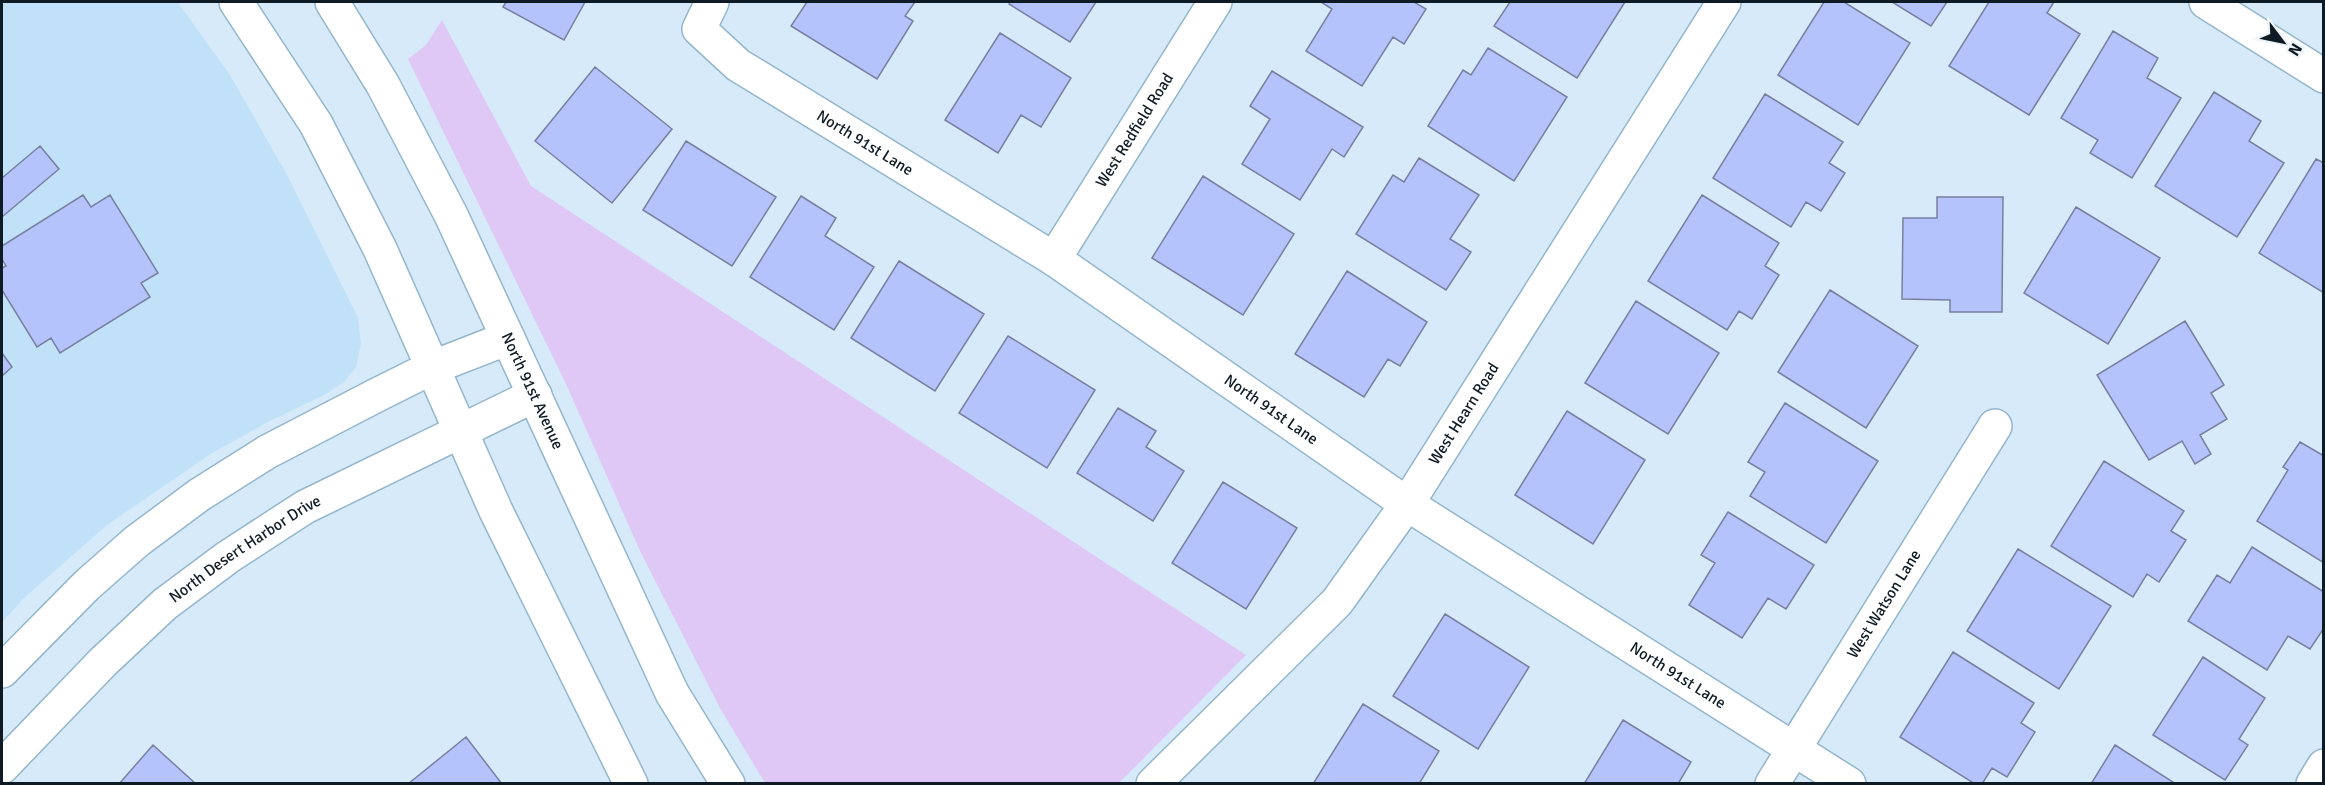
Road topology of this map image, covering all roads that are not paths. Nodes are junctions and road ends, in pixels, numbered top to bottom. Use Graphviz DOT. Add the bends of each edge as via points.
graph roads {
  1 [pos="236,2"];
  2 [pos="332,2"];
  3 [pos="1215,2"];
  4 [pos="1724,2"];
  5 [pos="2206,2"];
  6 [pos="705,15"];
  7 [pos="2324,76"];
  8 [pos="1054,259"];
  9 [pos="508,338"];
  10 [pos="431,368"];
  11 [pos="535,395"];
  12 [pos="1995,426"];
  13 [pos="459,431"];
  14 [pos="1407,504"];
  15 [pos="2,670"];
  16 [pos="1794,749"];
  17 [pos="2324,766"];
  18 [pos="2,767"];
  19 [pos="631,783"];
  20 [pos="728,783"];
  21 [pos="1153,783"];
  22 [pos="1772,783"];
  23 [pos="1849,783"];
  24 [pos="2313,783"];
  1 -- 10 [label="street" via="316,124 380,249"];
  2 -- 9 [label="street, North 91st Avenue" via="394,105"];
  3 -- 8 [label="street, West Redfield Road"];
  4 -- 14 [label="street, West Hearn Road"];
  5 -- 7 [label="street"];
  6 -- 8 [label="street, North 91st Lane" via="738,65"];
  8 -- 14 [label="street, North 91st Lane"];
  9 -- 10 [label="street"];
  9 -- 11 [label="street, North 91st Avenue"];
  10 -- 13 [label="street"];
  10 -- 15 [label="street" via="267,452 199,495 87,585"];
  11 -- 13 [label="street, North Desert Harbor Drive"];
  11 -- 20 [label="street, North 91st Avenue" via="672,693"];
  12 -- 16 [label="street, West Watson Lane"];
  13 -- 18 [label="street, North Desert Harbor Drive" via="305,507 228,557 158,611 103,662"];
  13 -- 19 [label="street"];
  14 -- 16 [label="street, North 91st Lane"];
  14 -- 21 [label="street, West Hearn Road" via="1336,602"];
  16 -- 22 [label="street, West Watson Lane"];
  16 -- 23 [label="street, North 91st Lane"];
  17 -- 24 [label="street"];
}
